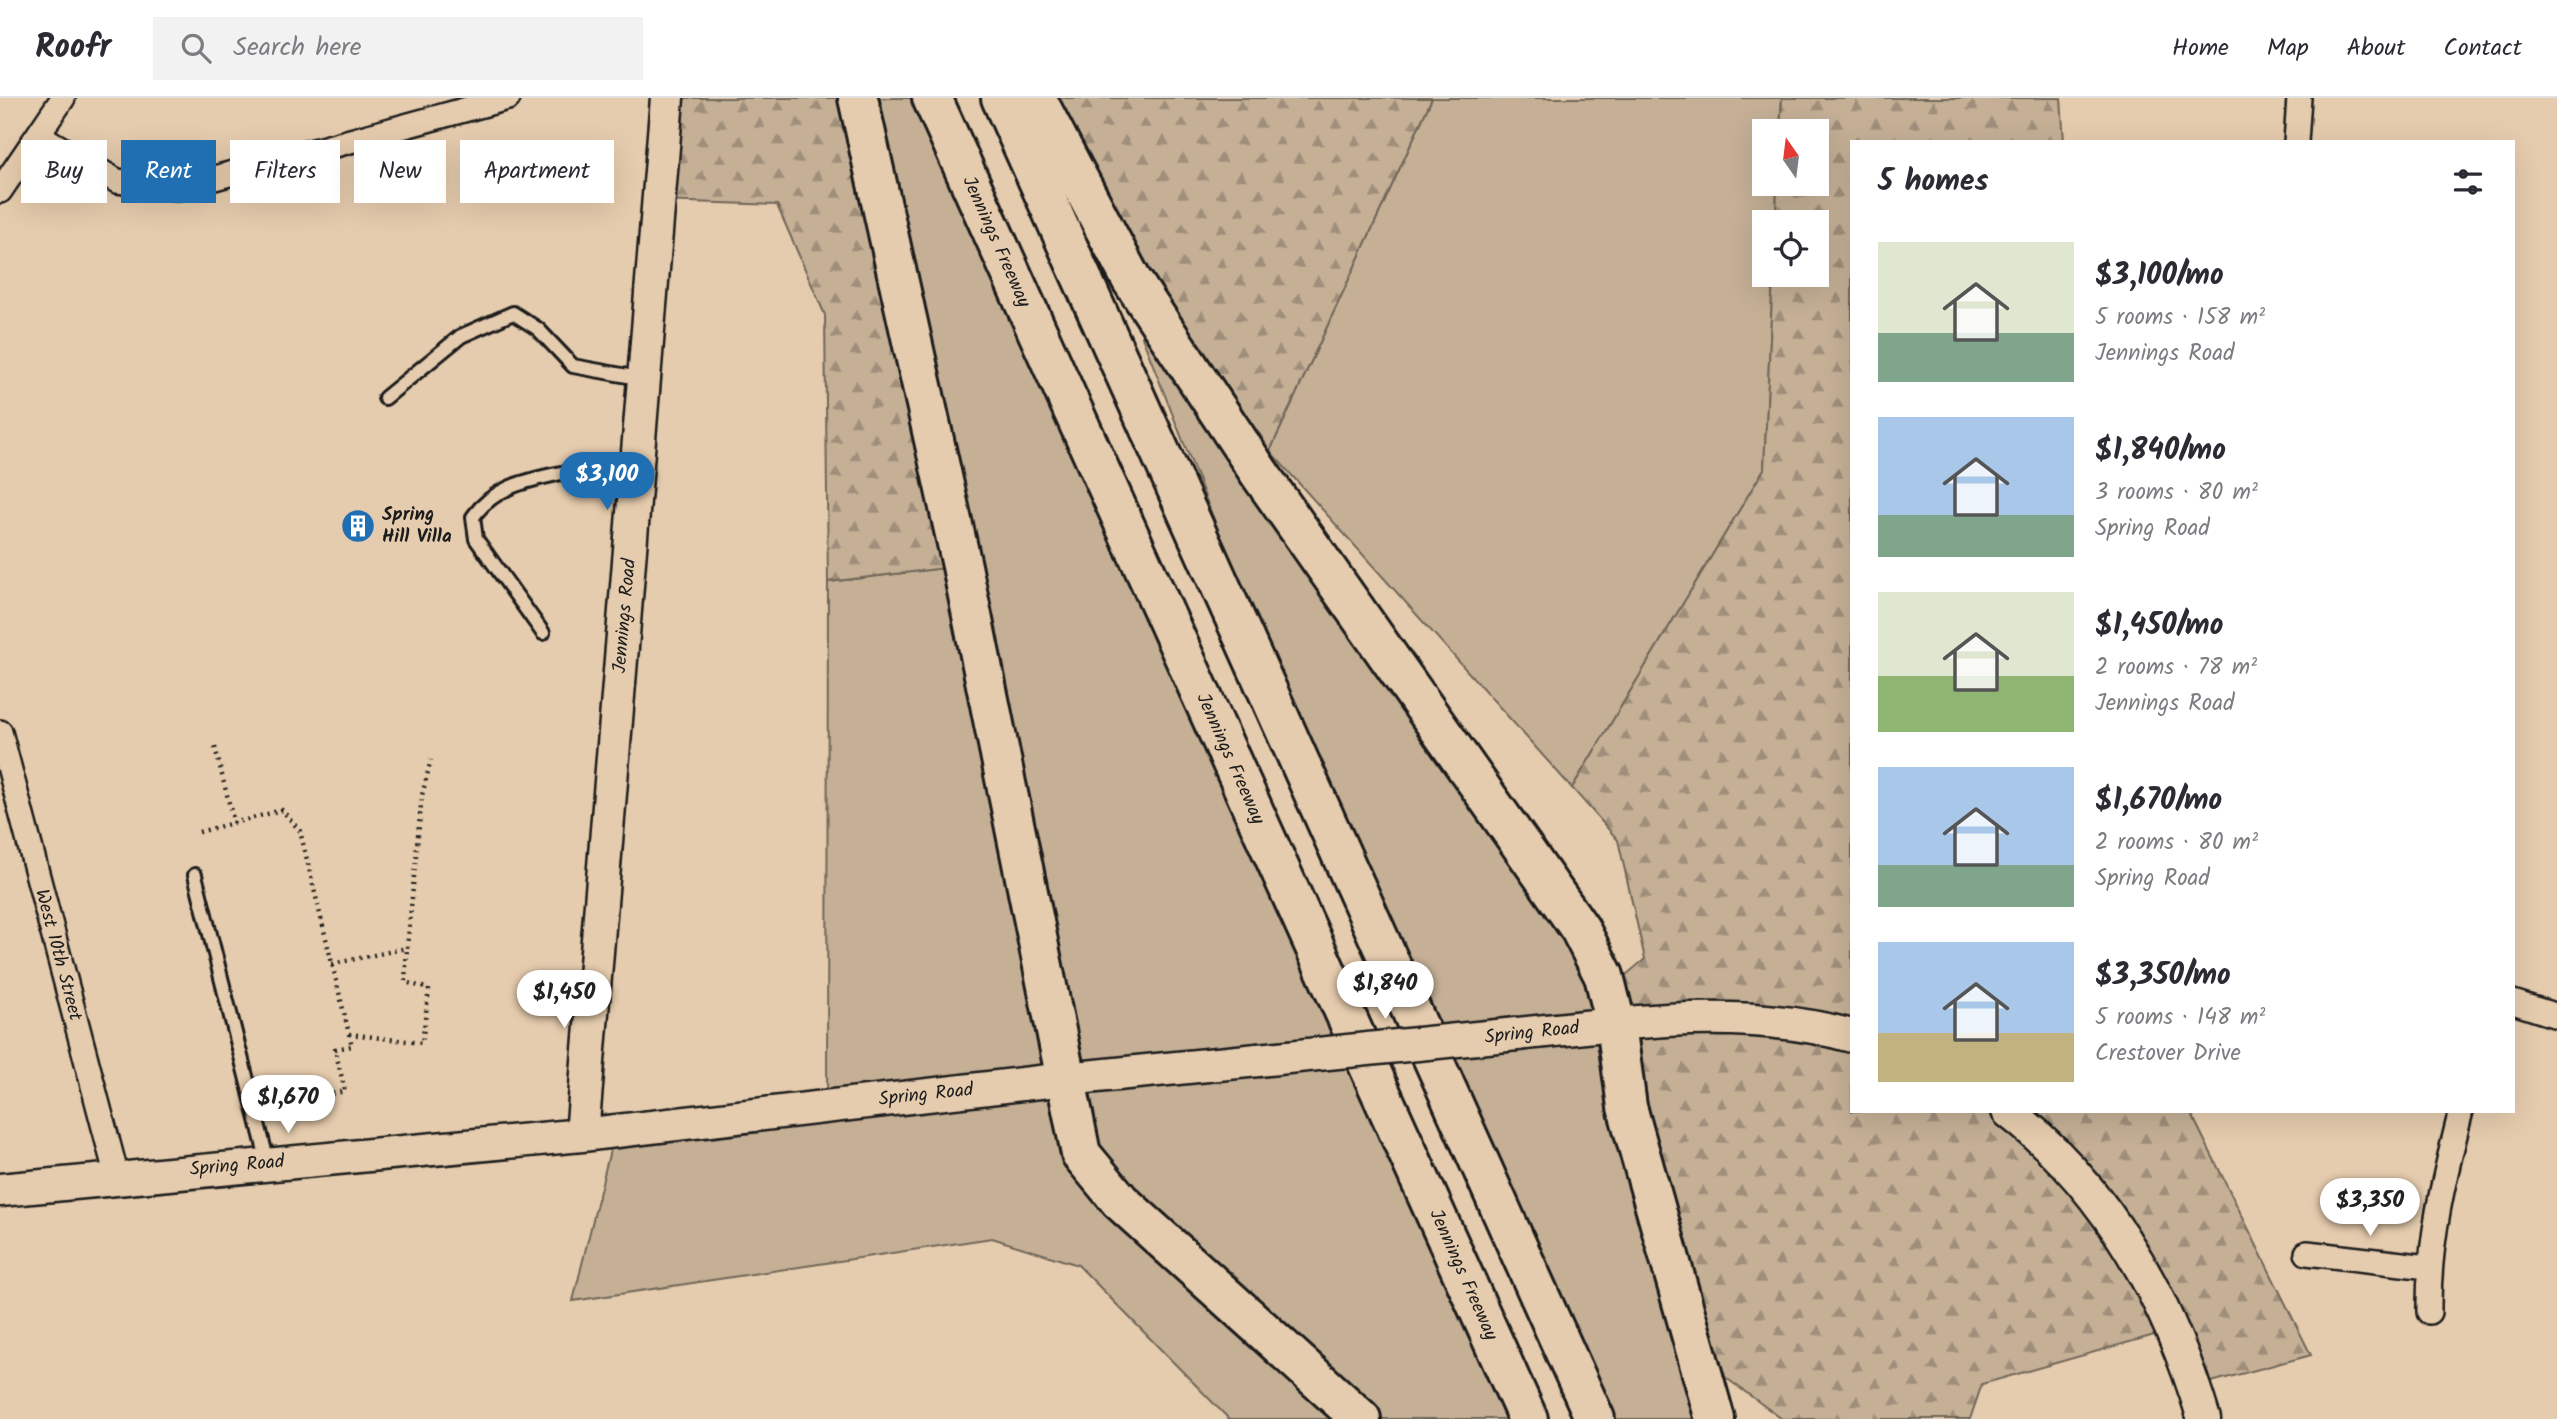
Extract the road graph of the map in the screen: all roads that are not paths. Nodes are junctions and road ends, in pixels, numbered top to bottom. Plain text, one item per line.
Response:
1 (63, 98) edge
2 (508, 98) edge
3 (667, 98) edge
4 (858, 98) edge
5 (932, 98) edge
6 (1001, 98) edge
7 (1036, 98) edge
8 (2299, 98) edge
9 (40, 136) junction
10 (2296, 140) edge
11 (0, 191) edge
12 (644, 379) junction
13 (385, 398) dead end
14 (561, 473) dead end
15 (542, 633) dead end
16 (0, 732) edge
17 (195, 874) dead end
18 (2515, 1003) edge
19 (2557, 1016) edge
20 (1616, 1024) junction
21 (1850, 1036) edge
22 (1066, 1079) junction
23 (2010, 1113) edge
24 (2460, 1113) edge
25 (582, 1135) junction
26 (268, 1163) junction
27 (117, 1177) junction
28 (0, 1190) edge
29 (2308, 1253) dead end
30 (2428, 1267) junction
31 (2429, 1312) dead end
32 (1362, 1419) edge
33 (1528, 1419) edge
34 (1595, 1419) edge
35 (1715, 1419) edge
36 (2204, 1419) edge

1 - 9 street
2 - 9 street
3 - 12 street, Jennings Road
4 - 22 highway
5 - 33 highway, Jennings Freeway
6 - 34 highway
7 - 20 highway
8 - 10 street
9 - 11 street
12 - 13 lane
12 - 25 street, Jennings Road
14 - 15 lane
16 - 27 street, West 10th Street
17 - 26 lane
18 - 19 street
20 - 21 street, Spring Road
20 - 22 street, Spring Road, bridge
20 - 35 highway
22 - 25 street, Spring Road
22 - 32 highway
23 - 36 street
24 - 30 street
25 - 26 street, Spring Road
26 - 27 street, Spring Road
27 - 28 street, Spring Road
29 - 30 street
30 - 31 street

